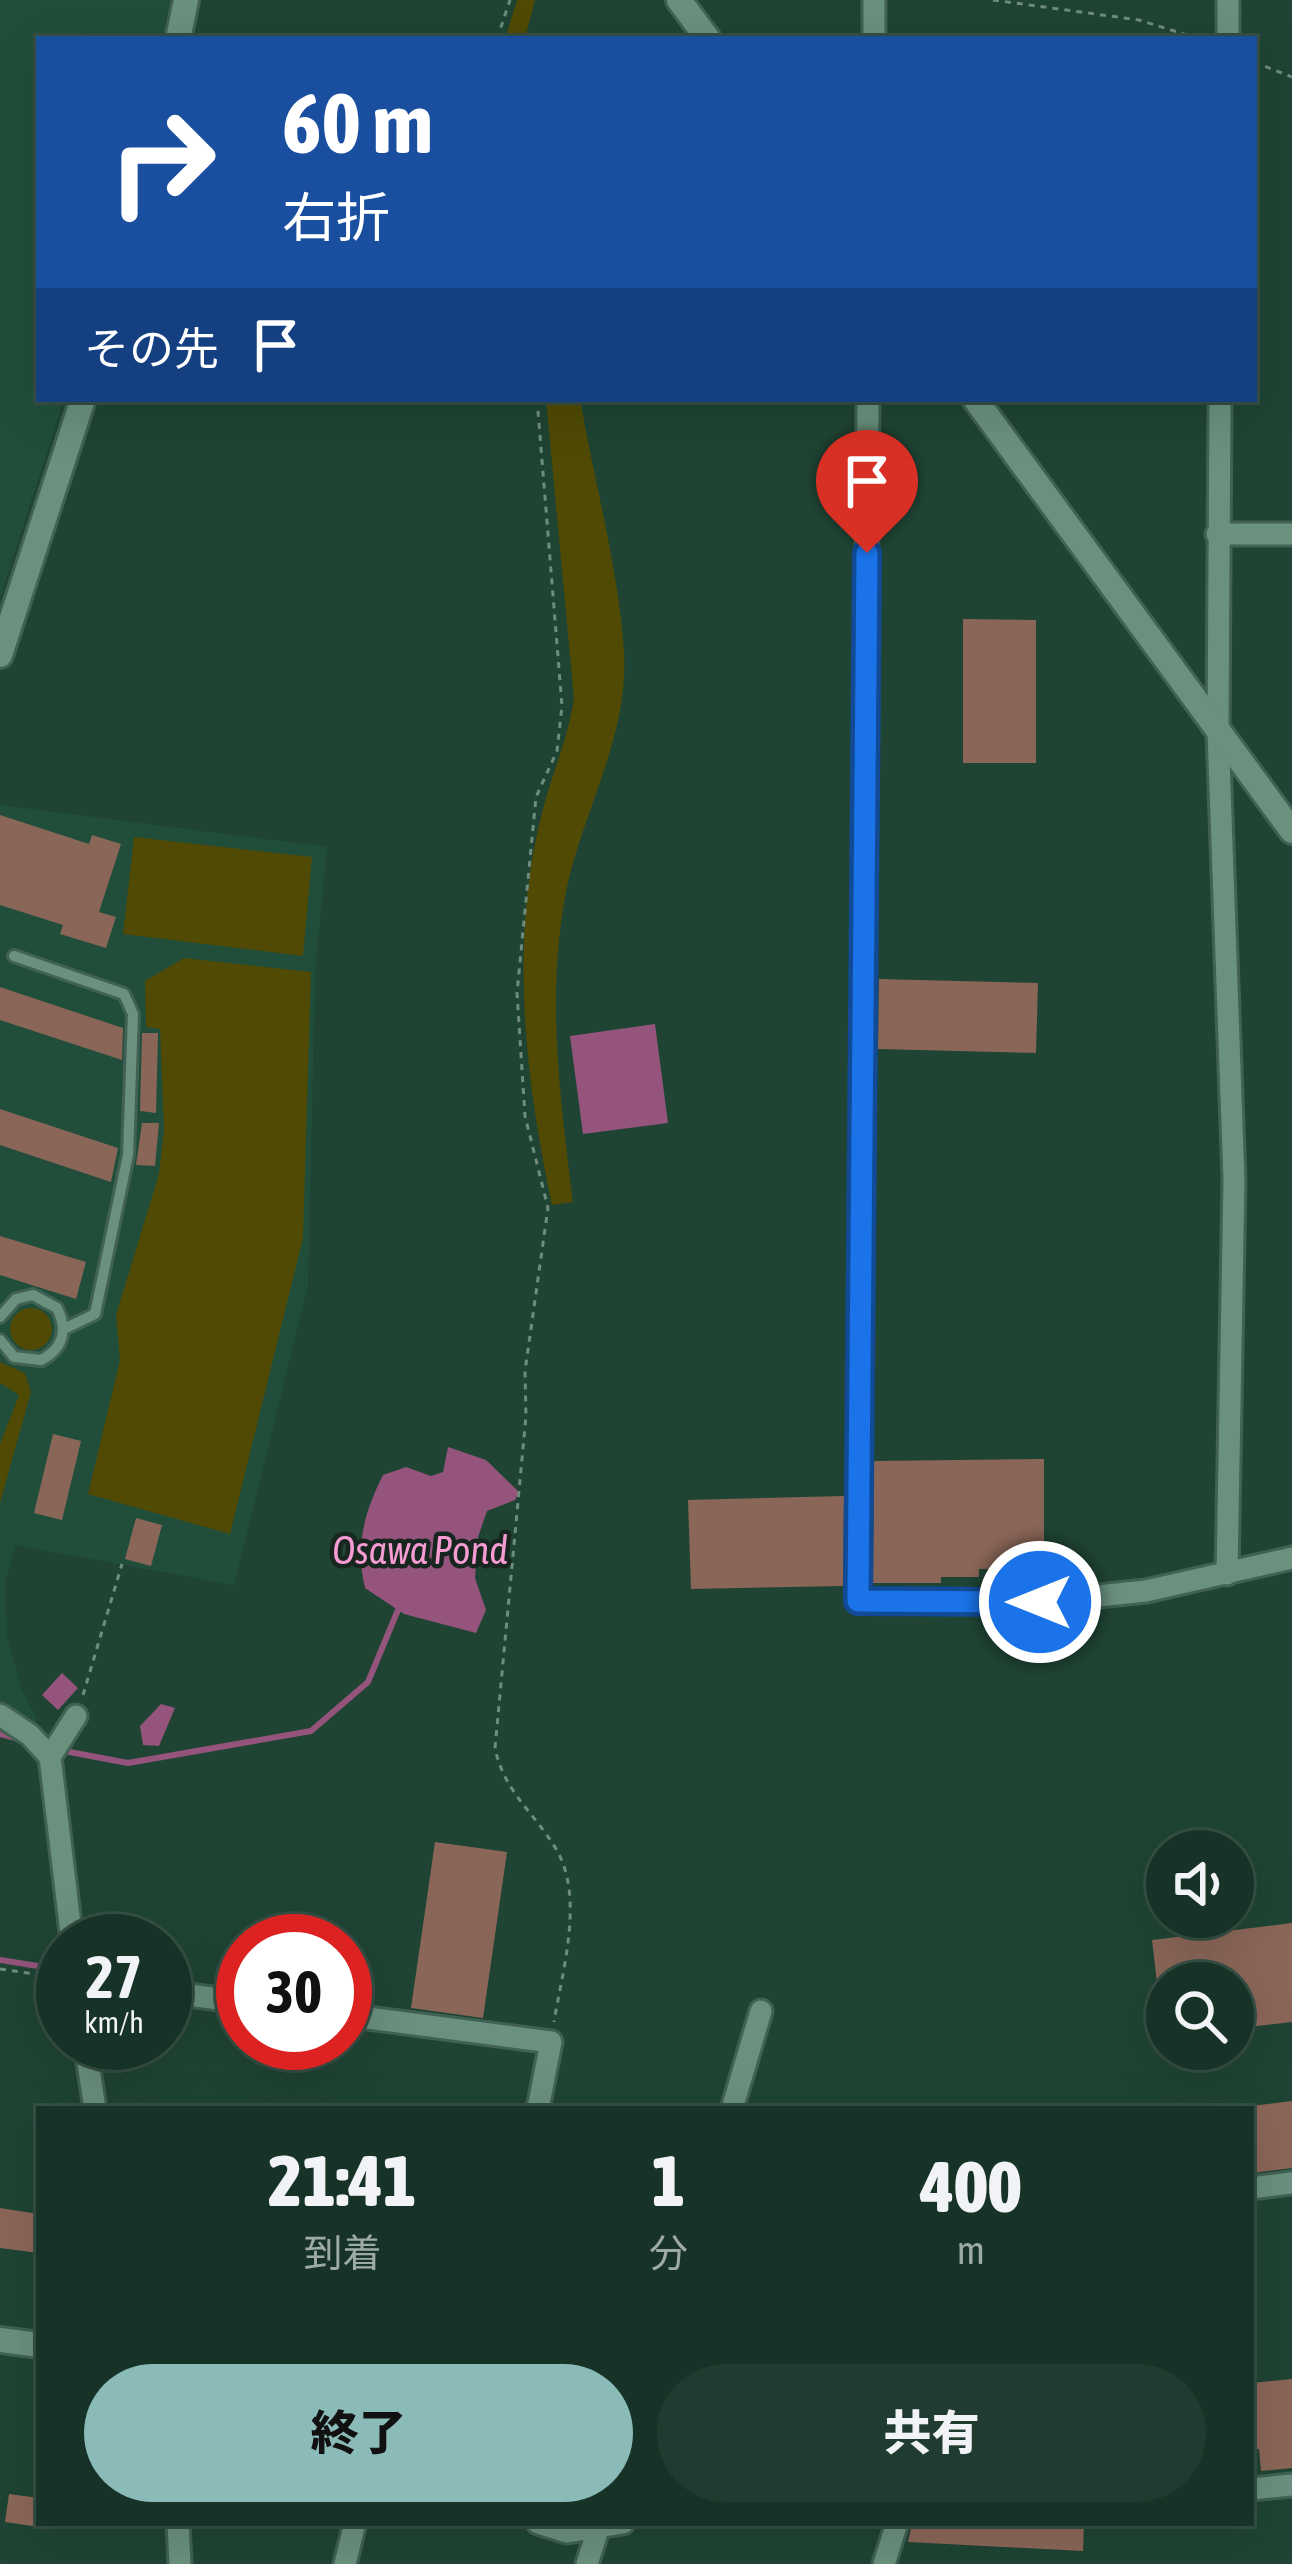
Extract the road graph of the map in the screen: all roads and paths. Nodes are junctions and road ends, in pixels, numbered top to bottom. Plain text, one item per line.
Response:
1 (186, 0) edge
2 (510, 0) edge
3 (679, 0) edge
4 (874, 0) edge
5 (993, 0) edge
6 (1228, 0) edge
7 (179, 36) edge
8 (498, 36) edge
9 (706, 36) edge
10 (874, 36) edge
11 (1190, 36) edge
12 (1228, 36) edge
13 (1257, 63) edge
14 (1292, 77) edge
15 (82, 402) edge
16 (537, 402) edge
17 (868, 402) edge
18 (977, 402) edge
19 (1220, 402) edge
20 (1292, 533) edge
21 (1217, 534) junction
22 (0, 655) edge
23 (1218, 732) junction
24 (1292, 831) edge
25 (14, 956) dead end
26 (0, 1317) edge
27 (64, 1329) junction
28 (0, 1340) edge
29 (1292, 1558) edge
30 (122, 1564) dead end
31 (1228, 1574) junction
32 (0, 1714) edge
33 (76, 1716) joint
34 (50, 1757) junction
35 (69, 1914) edge
36 (0, 1969) edge
37 (36, 1974) edge
38 (761, 2011) dead end
39 (372, 2019) edge
40 (550, 2042) junction
41 (90, 2070) edge
42 (95, 2106) edge
43 (539, 2106) edge
44 (733, 2106) edge
45 (1292, 2183) edge
46 (1254, 2188) edge
47 (0, 2340) edge
48 (36, 2345) edge
49 (1292, 2485) edge
50 (1254, 2489) edge
51 (178, 2526) edge
52 (354, 2526) edge
53 (548, 2526) edge
54 (896, 2526) edge
55 (599, 2527) edge
56 (180, 2564) edge
57 (345, 2564) edge
58 (587, 2564) edge
59 (884, 2564) edge

1 - 7 street
2 - 8 path
3 - 9 street
4 - 10 street
5 - 11 path
6 - 12 street
13 - 14 path
15 - 22 street
16 - 40 path
17 - 31 street
18 - 23 street
19 - 21 street
20 - 21 street
21 - 23 street
23 - 24 street
23 - 31 street
25 - 27 lane
26 - 27 lane
27 - 28 lane
29 - 31 street
30 - 33 path
32 - 34 street
33 - 34 street
34 - 35 street
36 - 37 path
38 - 44 street
39 - 40 street
40 - 43 street
41 - 42 street
45 - 46 street
47 - 48 street
49 - 50 street
51 - 56 street
52 - 57 street
53 - 55 street
54 - 59 street
55 - 58 street

